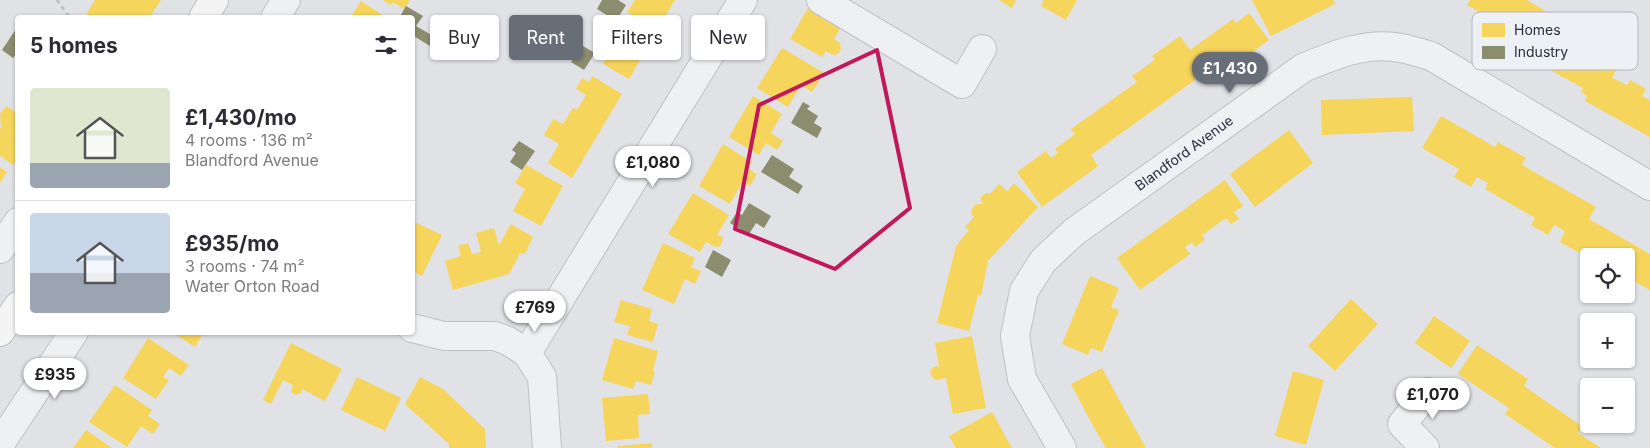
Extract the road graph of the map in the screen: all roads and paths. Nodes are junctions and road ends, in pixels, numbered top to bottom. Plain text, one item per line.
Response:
1 (57, 0) edge
2 (214, 0) edge
3 (286, 0) edge
4 (743, 0) edge
5 (820, 0) edge
6 (68, 15) edge
7 (205, 15) edge
8 (277, 15) edge
9 (982, 49) dead end
10 (1650, 186) edge
11 (15, 226) edge
12 (0, 249) edge
13 (15, 310) edge
14 (415, 329) edge
15 (0, 332) edge
16 (72, 335) edge
17 (526, 353) junction
18 (1428, 392) dead end
19 (0, 444) edge
20 (547, 448) edge
21 (1062, 448) edge
22 (1425, 448) edge

1 - 6 path
2 - 7 main road
3 - 8 street
4 - 17 street
5 - 9 street
10 - 21 street, Blandford Avenue
11 - 12 street
13 - 15 main road
14 - 17 street
16 - 19 street
17 - 20 street
18 - 22 street

